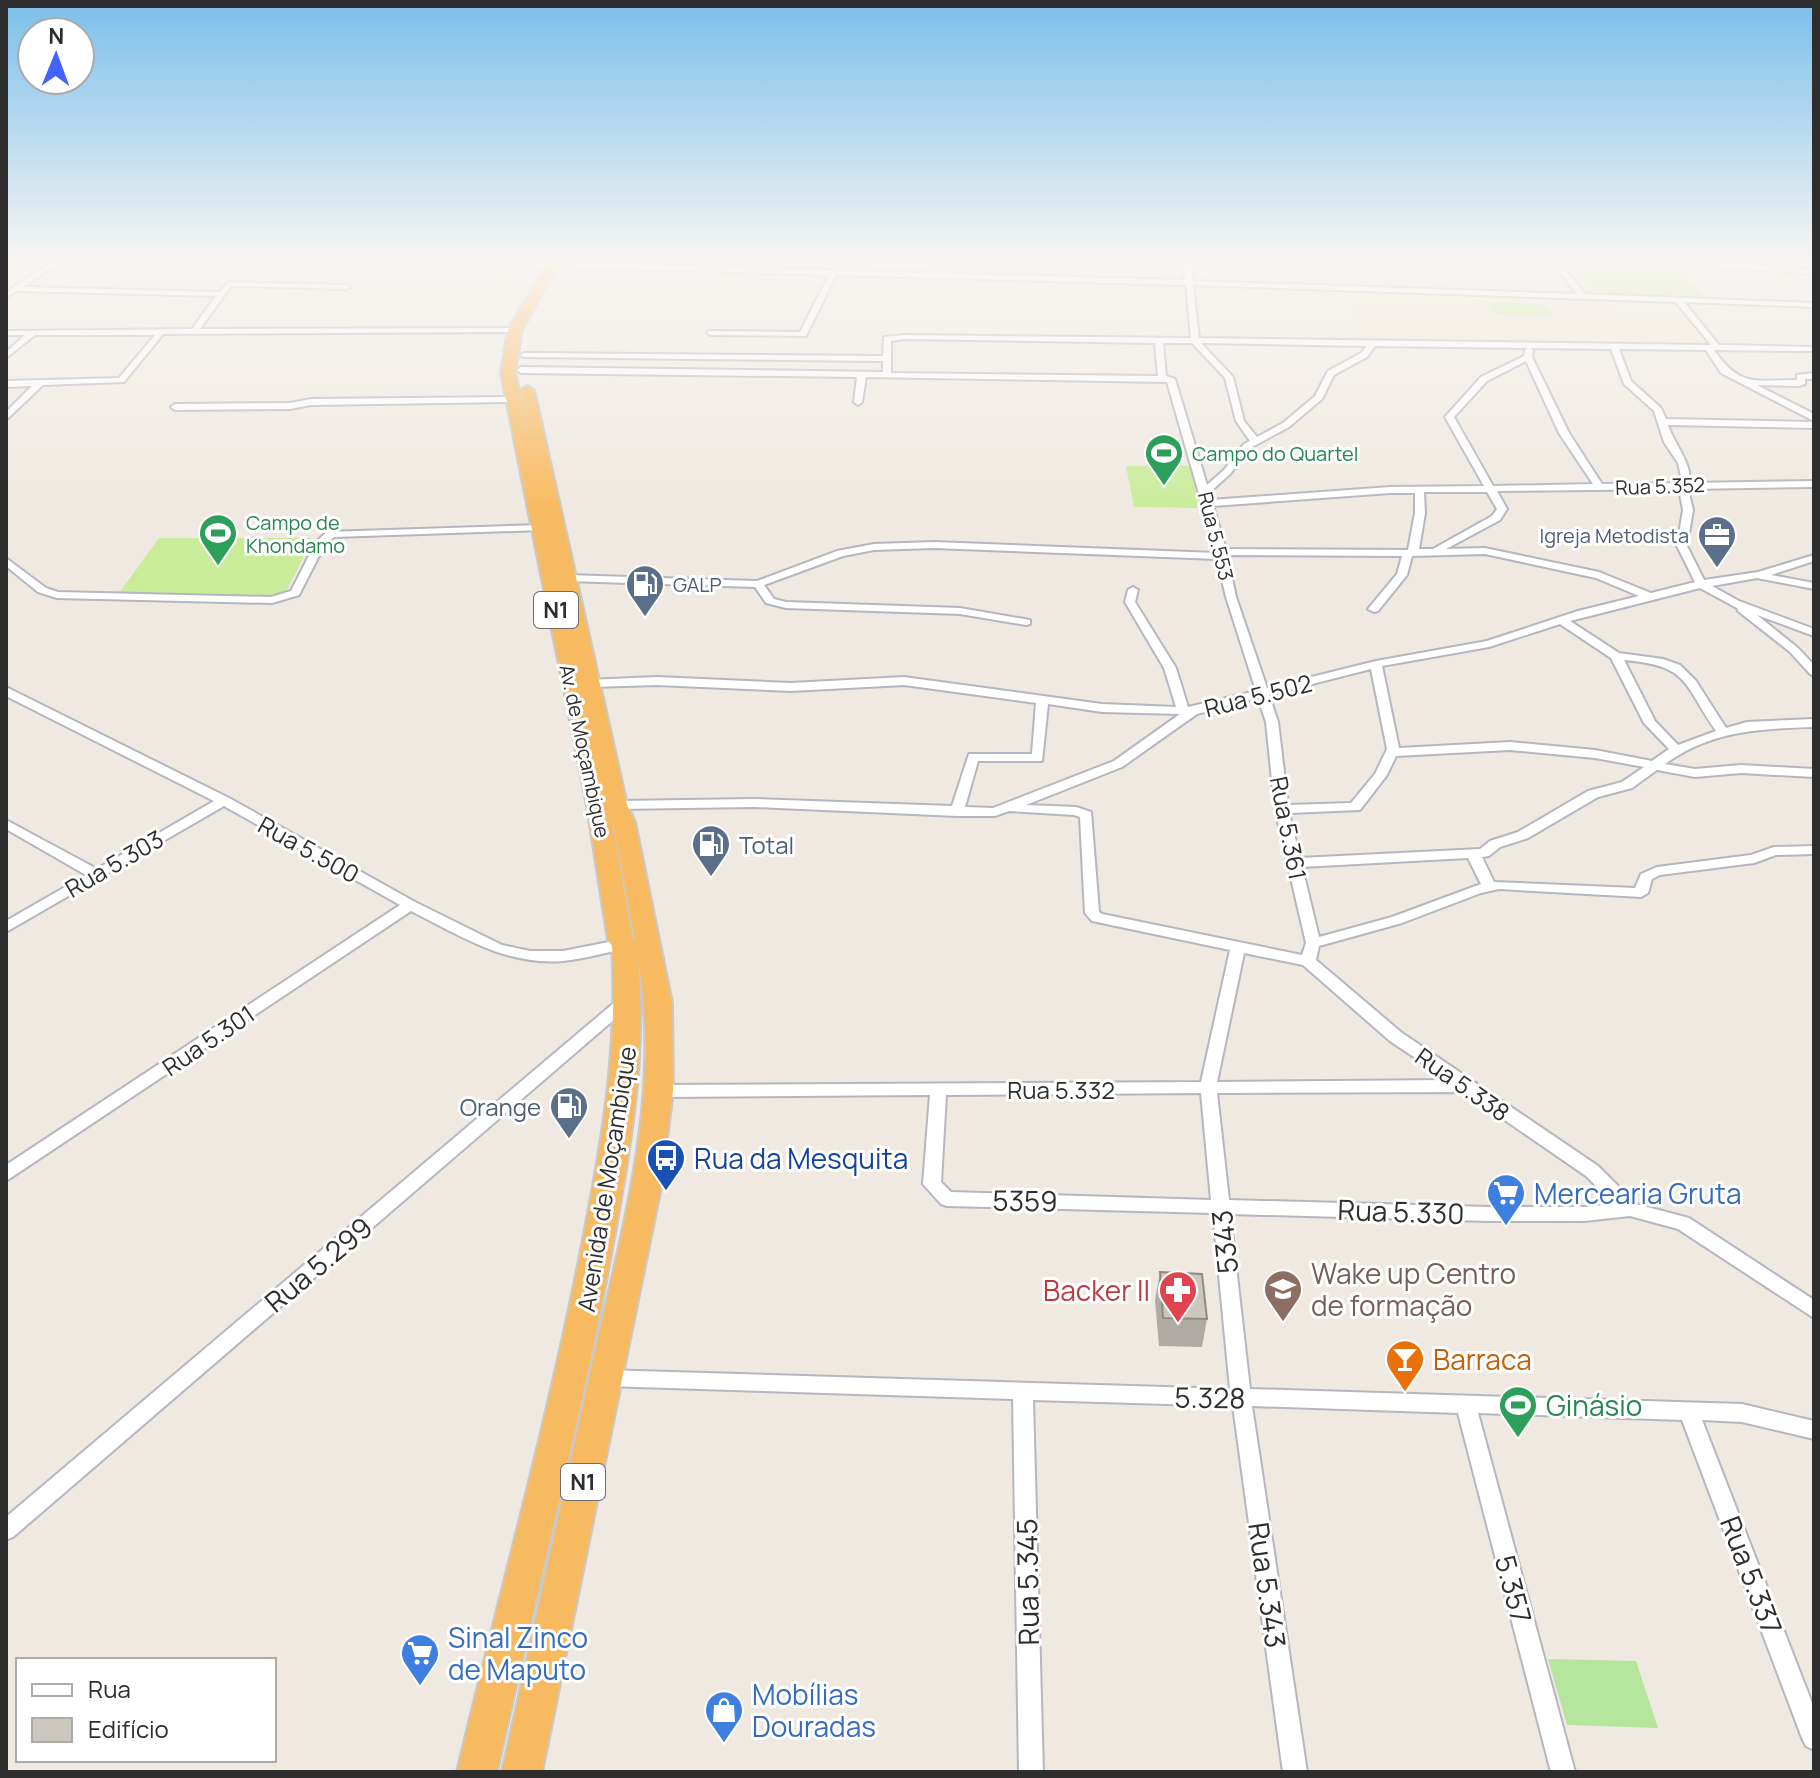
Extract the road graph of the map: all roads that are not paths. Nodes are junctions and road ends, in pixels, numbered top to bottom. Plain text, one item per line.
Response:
1 (21, 343) edge
2 (152, 343) edge
3 (513, 343) edge
4 (526, 343) edge
5 (887, 343) edge
6 (1159, 343) edge
7 (1196, 343) edge
8 (1368, 343) edge
9 (1373, 343) junction
10 (1710, 343) edge
11 (1530, 346) junction
12 (1614, 347) junction
13 (1714, 349) junction
14 (1813, 350) edge
15 (6, 356) edge
16 (1528, 357) junction
17 (886, 359) junction
18 (523, 363) junction
19 (862, 374) junction
20 (887, 375) junction
21 (1814, 376) edge
22 (1165, 378) junction
23 (1744, 382) junction
24 (40, 383) junction
25 (6, 384) edge
26 (513, 400) junction
27 (858, 402) dead end
28 (175, 407) dead end
29 (6, 417) edge
30 (1814, 418) edge
31 (1664, 422) junction
32 (1814, 425) edge
33 (1255, 441) junction
34 (1814, 484) edge
35 (1684, 485) junction
36 (1600, 488) junction
37 (1419, 490) junction
38 (1500, 491) junction
39 (1205, 492) junction
40 (1208, 503) junction
41 (539, 528) junction
42 (1438, 550) junction
43 (1411, 552) junction
44 (1221, 554) junction
45 (1814, 558) edge
46 (6, 561) edge
47 (1759, 575) junction
48 (567, 578) junction
49 (758, 584) junction
50 (1701, 584) junction
51 (1813, 589) edge
52 (1133, 590) dead end
53 (1649, 596) junction
54 (1735, 603) junction
55 (1374, 609) dead end
56 (1562, 620) junction
57 (1026, 622) dead end
58 (1814, 633) edge
59 (1616, 656) junction
60 (1376, 664) junction
61 (1814, 672) edge
62 (591, 683) junction
63 (6, 691) edge
64 (1264, 695) junction
65 (1042, 702) junction
66 (1188, 710) junction
67 (1814, 723) edge
68 (1723, 732) junction
69 (1676, 750) junction
70 (1393, 752) junction
71 (1653, 767) junction
72 (1814, 773) edge
73 (224, 801) junction
74 (1008, 808) junction
75 (1282, 809) junction
76 (957, 812) junction
77 (620, 813) junction
78 (6, 824) edge
79 (1814, 850) edge
80 (1474, 856) junction
81 (1295, 863) junction
82 (94, 873) junction
83 (1490, 887) junction
84 (410, 905) junction
85 (6, 927) edge
86 (622, 942) junction
87 (1313, 943) junction
88 (1238, 948) junction
89 (1308, 961) junction
90 (630, 998) junction
91 (1463, 1086) junction
92 (1208, 1087) junction
93 (938, 1090) junction
94 (659, 1091) junction
95 (6, 1174) edge
96 (1220, 1204) junction
97 (1630, 1209) junction
98 (1814, 1310) edge
99 (605, 1378) junction
100 (1023, 1392) junction
101 (1241, 1397) junction
102 (1466, 1405) junction
103 (1689, 1412) junction
104 (1814, 1430) edge
105 (6, 1530) edge
106 (1814, 1738) edge
107 (477, 1772) edge
108 (522, 1772) edge
109 (1031, 1772) edge
110 (1295, 1772) edge
111 (1563, 1772) edge

1 - 15 street
2 - 24 street
3 - 26 highway, Av. de Moçambique / N1
4 - 18 highway, Av. de Moçambique / N1
5 - 17 street
6 - 22 street, Rua 5.553
7 - 33 street
8 - 9 street
9 - 11 street
9 - 33 street
10 - 13 street
11 - 12 street
11 - 16 street
12 - 13 street
12 - 31 street
13 - 14 street
13 - 23 street
16 - 36 street
16 - 38 street
17 - 18 street
17 - 20 street
18 - 19 street
18 - 48 highway, Av. de Moçambique / N1
19 - 20 street
19 - 27 street
20 - 22 street
21 - 23 street
22 - 39 street, Rua 5.553
23 - 30 street
24 - 25 street
24 - 29 street
26 - 28 street
26 - 41 highway, Av. de Moçambique / N1
31 - 32 street
31 - 35 street
33 - 39 street
34 - 35 street, Rua 5.352
35 - 36 street, Rua 5.352
35 - 50 street
36 - 38 street, Rua 5.352
37 - 38 street, Rua 5.352
37 - 40 street, Rua 5.352
37 - 43 street
38 - 42 street
39 - 40 street, Rua 5.553
40 - 44 street, Rua 5.553
41 - 46 street
41 - 86 highway, Av. de Moçambique / N1
42 - 43 street
42 - 53 street
43 - 44 street
43 - 55 street
44 - 49 street
44 - 64 street, Rua 5.553
45 - 47 street, Rua 5.502
47 - 50 street, Rua 5.502
47 - 51 street
48 - 49 street
48 - 62 highway, Av. de Moçambique / N1
49 - 57 street
50 - 53 street, Rua 5.502
50 - 54 street
52 - 66 street
53 - 56 street, Rua 5.502
54 - 58 street
54 - 61 street
56 - 59 street
56 - 60 street, Rua 5.502
59 - 68 street
59 - 69 street
60 - 64 street, Rua 5.502
60 - 70 street
62 - 65 street
62 - 77 highway, Av. de Moçambique / N1
63 - 73 street, Rua 5.500
64 - 66 street, Rua 5.502
64 - 75 street, Rua 5.361
65 - 66 street
65 - 76 street
66 - 74 street, Rua 5.502
67 - 68 street
68 - 69 street
69 - 71 street
70 - 71 street
70 - 75 street
71 - 72 street
71 - 80 street
73 - 82 street, Rua 5.303
73 - 84 street, Rua 5.500
74 - 76 street, Rua 5.502
74 - 88 street
75 - 81 street, Rua 5.361
76 - 77 street, Rua 5.502
77 - 94 highway, Avenida de Moçambique / N1
78 - 82 street
79 - 83 street
80 - 81 street
80 - 83 street
81 - 87 street, Rua 5.361
82 - 85 street, Rua 5.303
83 - 87 street
84 - 86 street, Rua 5.500
84 - 95 street, Rua 5.301
86 - 90 highway, Avenida de Moçambique / N1
87 - 89 street, Rua 5.361
88 - 89 street
88 - 92 street
89 - 91 street, Rua 5.338
90 - 105 street, Rua 5.299
90 - 107 highway, Avenida de Moçambique / N1
91 - 92 street, Rua 5.332
91 - 97 street, Rua 5.338
92 - 93 street, Rua 5.332
92 - 96 street, 5343
93 - 94 street, Rua 5.332
93 - 96 street, 5359 / 5359
94 - 99 highway, Avenida de Moçambique / N1
96 - 97 street, Rua 5.330
96 - 101 street, 5343
97 - 98 street
99 - 100 street, 5.328
99 - 108 highway, N1
100 - 101 street, 5.328
100 - 109 street, Rua 5.345
101 - 102 street, 5.328
101 - 110 street, Rua 5.343
102 - 103 street, 5.328
102 - 111 street, 5.357
103 - 104 street, 5.328
103 - 106 street, Rua 5.337

